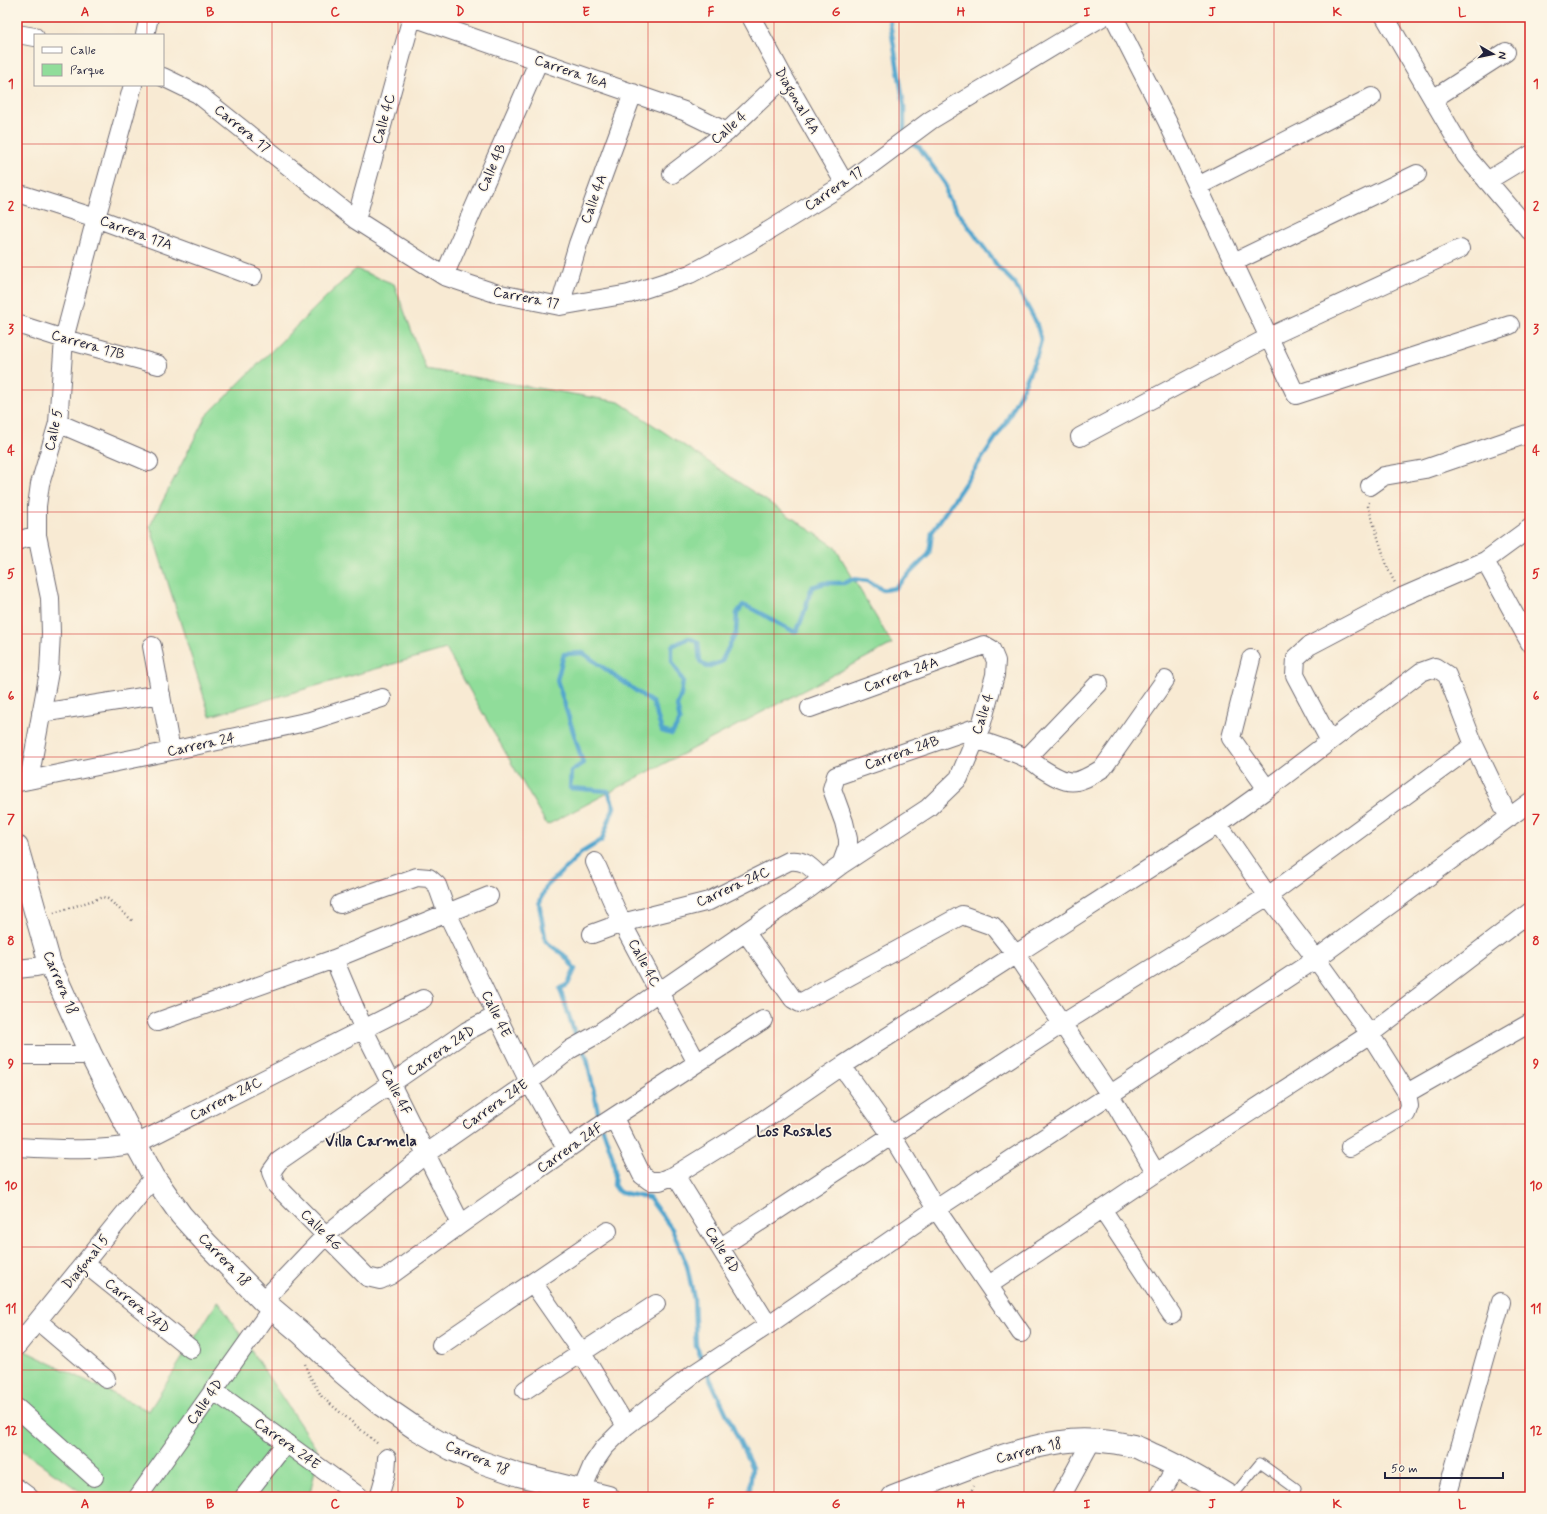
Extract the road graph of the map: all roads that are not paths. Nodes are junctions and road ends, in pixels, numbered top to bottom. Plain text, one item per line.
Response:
1 (149, 17) edge
2 (412, 17) edge
3 (751, 17) edge
4 (1102, 17) edge
5 (1114, 17) edge
6 (1385, 17) edge
7 (17, 34) edge
8 (145, 34) edge
9 (34, 37) edge
10 (1506, 52) dead end
11 (539, 60) junction
12 (164, 77) edge
13 (784, 78) junction
14 (133, 86) edge
15 (633, 93) junction
16 (1372, 97) dead end
17 (1433, 99) junction
18 (727, 132) junction
19 (1530, 155) edge
20 (672, 174) dead end
21 (1417, 174) dead end
22 (1488, 181) junction
23 (845, 184) junction
24 (1198, 186) junction
25 (17, 193) edge
26 (96, 218) junction
27 (356, 220) junction
28 (1530, 231) edge
29 (1460, 249) dead end
30 (1234, 262) junction
31 (254, 276) dead end
32 (444, 276) junction
33 (560, 306) junction
34 (17, 324) edge
35 (1510, 324) dead end
36 (1269, 337) junction
37 (64, 339) junction
38 (159, 365) dead end
39 (58, 423) junction
40 (1530, 433) edge
41 (1080, 437) dead end
42 (149, 462) dead end
43 (1370, 486) road end
44 (1530, 528) edge
45 (37, 534) junction
46 (17, 542) edge
47 (1485, 561) junction
48 (1530, 643) edge
49 (152, 646) dead end
50 (991, 649) joint
51 (1251, 659) dead end
52 (1165, 680) dead end
53 (1099, 683) dead end
54 (161, 694) junction
55 (382, 698) dead end
56 (810, 708) dead end
57 (41, 713) junction
58 (978, 732) junction
59 (1330, 742) junction
60 (1474, 745) junction
61 (171, 751) junction
62 (1027, 758) junction
63 (23, 781) edge
64 (1267, 789) junction
65 (1530, 802) edge
66 (1509, 818) junction
67 (1218, 824) junction
68 (17, 850) edge
69 (595, 862) dead end
70 (841, 865) junction
71 (823, 879) junction
72 (489, 896) dead end
73 (1268, 896) junction
74 (340, 904) dead end
75 (1530, 912) edge
76 (447, 913) junction
77 (622, 924) junction
78 (746, 933) junction
79 (592, 934) dead end
80 (1016, 955) junction
81 (334, 959) junction
82 (1316, 959) junction
83 (50, 964) junction
84 (17, 969) edge
85 (659, 992) junction
86 (423, 999) dead end
87 (496, 1016) junction
88 (763, 1020) dead end
89 (157, 1022) dead end
90 (1530, 1023) edge
91 (1062, 1024) junction
92 (364, 1030) junction
93 (1370, 1034) junction
94 (17, 1055) edge
95 (91, 1055) junction
96 (697, 1063) junction
97 (842, 1066) junction
98 (529, 1082) junction
99 (391, 1084) junction
100 (1407, 1093) junction
101 (1110, 1095) junction
102 (607, 1122) junction
103 (892, 1136) junction
104 (136, 1144) junction
105 (17, 1147) edge
106 (1350, 1147) dead end
107 (567, 1149) junction
108 (427, 1153) junction
109 (271, 1172) joint
110 (1156, 1173) junction
111 (675, 1175) junction
112 (154, 1177) junction
113 (936, 1209) junction
114 (1102, 1209) junction
115 (461, 1224) junction
116 (608, 1231) dead end
117 (326, 1235) junction
118 (721, 1247) junction
119 (84, 1264) junction
120 (380, 1280) joint
121 (533, 1283) junction
122 (989, 1285) junction
123 (1501, 1302) dead end
124 (268, 1304) junction
125 (656, 1304) dead end
126 (1172, 1315) dead end
127 (38, 1321) junction
128 (768, 1325) junction
129 (1021, 1333) dead end
130 (441, 1345) dead end
131 (17, 1346) edge
132 (191, 1348) dead end
133 (581, 1352) junction
134 (106, 1379) dead end
135 (213, 1390) junction
136 (525, 1390) dead end
137 (17, 1408) edge
138 (626, 1426) junction
139 (1092, 1440) junction
140 (286, 1443) junction
141 (387, 1458) road end
142 (1177, 1466) junction
143 (94, 1477) dead end
144 (17, 1488) edge
145 (580, 1494) edge
146 (29, 1497) edge
147 (138, 1497) edge
148 (244, 1497) edge
149 (360, 1497) edge
150 (379, 1497) edge
151 (608, 1497) edge
152 (893, 1497) edge
153 (1061, 1497) edge
154 (1159, 1497) edge
155 (1231, 1497) edge
156 (1293, 1497) edge
157 (1446, 1497) edge

1 - 8 street
2 - 11 street, Carrera 16A
2 - 27 street, Calle 4C
3 - 13 street, Diagonal 4A
4 - 23 street, Carrera 17
5 - 24 street
6 - 17 street
7 - 9 street
10 - 17 street
11 - 15 street, Carrera 16A
11 - 32 street, Calle 4B
12 - 27 street, Carrera 17
13 - 18 street, Calle 4
13 - 23 street, Diagonal 4A
14 - 26 street, Calle 5
15 - 18 street, Carrera 16A
15 - 33 street, Calle 4A
16 - 24 street
17 - 22 street
18 - 20 street, Calle 4
19 - 22 street
21 - 30 street
22 - 28 street
23 - 33 street, Carrera 17
24 - 30 street
25 - 26 street, Carrera 17A
26 - 31 street, Carrera 17A
26 - 37 street, Calle 5
27 - 32 street, Carrera 17
29 - 36 street
30 - 36 street
32 - 33 street, Carrera 17
34 - 37 street, Carrera 17B
35 - 36 street
36 - 41 street
37 - 38 street, Carrera 17B
37 - 39 street, Calle 5
39 - 42 street
39 - 45 street, Calle 5
40 - 43 street
44 - 47 street
45 - 46 street
45 - 57 street, Calle 5
47 - 48 street
47 - 59 street
49 - 54 street
50 - 56 street, Carrera 24A
50 - 58 street, Calle 4
51 - 64 street
52 - 62 street
53 - 62 street
54 - 57 street
54 - 61 street
55 - 61 street, Carrera 24
57 - 63 street, Calle 5
58 - 62 street
58 - 70 street, Calle 4
58 - 70 street, Carrera 24B
59 - 60 street
59 - 64 street
60 - 66 street
60 - 73 street
61 - 63 street, Carrera 24
64 - 67 street
65 - 66 street
66 - 82 street
67 - 73 street
67 - 80 street
68 - 83 street, Carrera 18
69 - 77 street, Calle 4C
70 - 71 street
71 - 77 street, Carrera 24C
71 - 78 street
72 - 76 street
73 - 82 street
73 - 91 street
74 - 76 street, Calle 4E
75 - 93 street
76 - 81 street
76 - 87 street, Calle 4E
77 - 79 street, Carrera 24C
77 - 85 street, Calle 4C
78 - 80 street
78 - 85 street, Carrera 24E
80 - 91 street
80 - 97 street
81 - 89 street
81 - 92 street, Calle 4F
82 - 93 street
82 - 101 street
83 - 84 street
83 - 95 street, Carrera 18
85 - 96 street, Calle 4C
85 - 98 street, Carrera 24E
86 - 92 street, Carrera 24C
87 - 98 street, Calle 4E
87 - 99 street, Carrera 24D
88 - 96 street, Carrera 24F
90 - 100 street
91 - 101 street
91 - 103 street
92 - 99 street, Calle 4F
92 - 104 street, Carrera 24C
93 - 100 street
93 - 110 street
94 - 95 street
95 - 104 street, Carrera 18
96 - 102 street, Carrera 24F
97 - 103 street
97 - 111 street
98 - 107 street, Calle 4E
98 - 108 street, Carrera 24E
99 - 108 street, Calle 4F
99 - 109 street, Carrera 24D
100 - 106 street
101 - 110 street
101 - 113 street
102 - 107 street, Carrera 24F
102 - 111 street
103 - 113 street
103 - 118 street
104 - 105 street, Carrera 24C
104 - 112 street, Carrera 18
107 - 115 street, Carrera 24F
108 - 115 street, Calle 4F
108 - 117 street, Carrera 24E
109 - 117 street, Calle 4G
110 - 114 street
111 - 118 street, Calle 4D
112 - 119 street, Diagonal 5
112 - 124 street, Carrera 18
113 - 122 street
113 - 128 street
114 - 122 street
114 - 126 street
115 - 120 street, Carrera 24F
116 - 121 street
117 - 120 street, Calle 4G
117 - 124 street, Carrera 24E
118 - 128 street, Calle 4D
119 - 127 street, Diagonal 5
119 - 132 street, Carrera 24D
121 - 130 street
121 - 133 street
122 - 129 street
123 - 157 street
124 - 135 street, Calle 4D
124 - 145 street, Carrera 18
125 - 133 street
127 - 131 street, Diagonal 5
127 - 134 street
128 - 138 street
133 - 136 street
133 - 138 street
135 - 140 street, Carrera 24E
135 - 147 street, Calle 4D
137 - 143 street
138 - 145 street
139 - 142 street, Carrera 18
139 - 152 street, Carrera 18
139 - 153 street
140 - 148 street
140 - 149 street, Carrera 24E
141 - 150 street
142 - 154 street
142 - 155 street, Carrera 18
144 - 146 street
145 - 151 street, Carrera 18
155 - 156 lane

